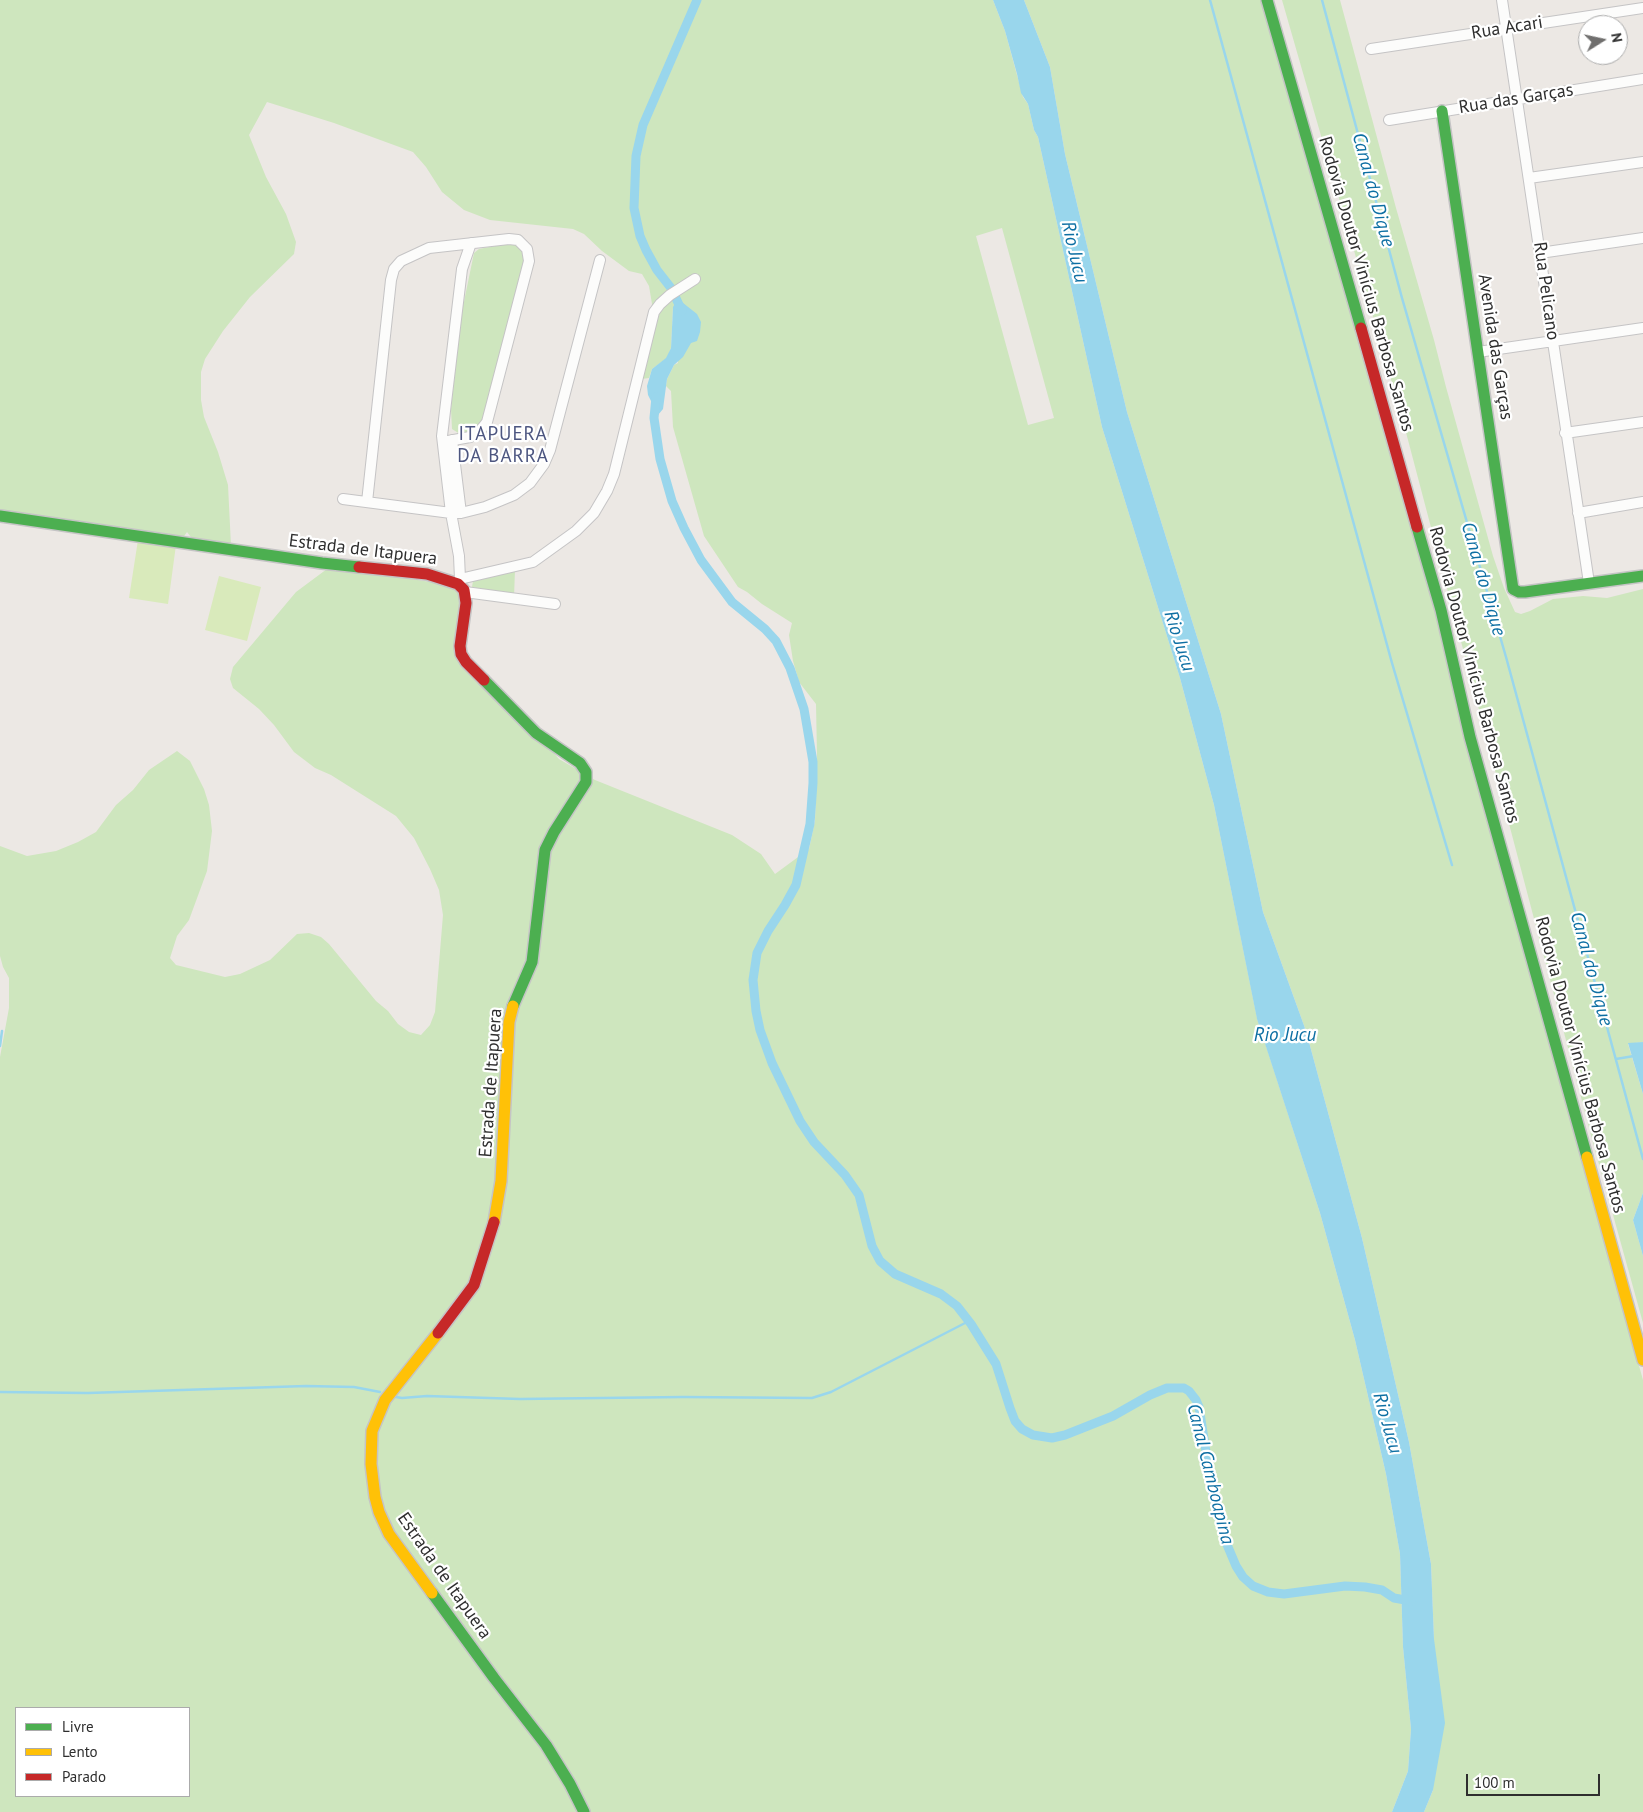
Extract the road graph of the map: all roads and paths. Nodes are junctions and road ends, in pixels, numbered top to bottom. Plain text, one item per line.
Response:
1 (1268, 0) edge
2 (1502, 0) edge
3 (1643, 8) edge
4 (1506, 28) junction
5 (1371, 49) dead end
6 (1643, 79) edge
7 (1517, 99) junction
8 (1442, 112) junction
9 (1389, 120) dead end
10 (1643, 162) edge
11 (1529, 178) junction
12 (1643, 238) edge
13 (471, 243) junction
14 (1540, 252) junction
15 (600, 260) dead end
16 (695, 279) dead end
17 (1643, 328) edge
18 (1553, 342) junction
19 (1478, 352) junction
20 (1643, 422) edge
21 (1566, 433) junction
22 (447, 441) junction
23 (343, 499) dead end
24 (367, 502) junction
25 (1643, 502) edge
26 (456, 513) junction
27 (1578, 513) junction
28 (0, 516) edge
29 (1643, 576) edge
30 (1589, 583) junction
31 (461, 585) junction
32 (555, 604) dead end
33 (1643, 1360) edge
34 (584, 1812) edge

1 - 33 street, Rodovia Doutor Vinícius Barbosa Santos
2 - 4 street, Rua Pelicano
3 - 4 street, Rua Acari
4 - 5 street, Rua Acari
4 - 7 street, Rua Pelicano
6 - 7 street, Rua das Garças
7 - 8 street, Rua das Garças
7 - 11 street, Rua Pelicano
8 - 9 street, Rua das Garças
8 - 19 street, Avenida das Garças
10 - 11 street
11 - 14 street, Rua Pelicano
12 - 14 street
13 - 22 street
13 - 22 street
13 - 24 street
14 - 18 street, Rua Pelicano
15 - 26 street
16 - 31 street
17 - 18 street
18 - 19 street
18 - 21 street, Rua Pelicano
19 - 30 street, Avenida das Garças
20 - 21 street
21 - 27 street, Rua Pelicano
22 - 26 street
23 - 24 street
24 - 26 street
25 - 27 street
26 - 31 street
27 - 30 street, Rua Pelicano
28 - 31 street, Estrada de Itapuera
29 - 30 street
31 - 32 street
31 - 34 street, Estrada de Itapuera

